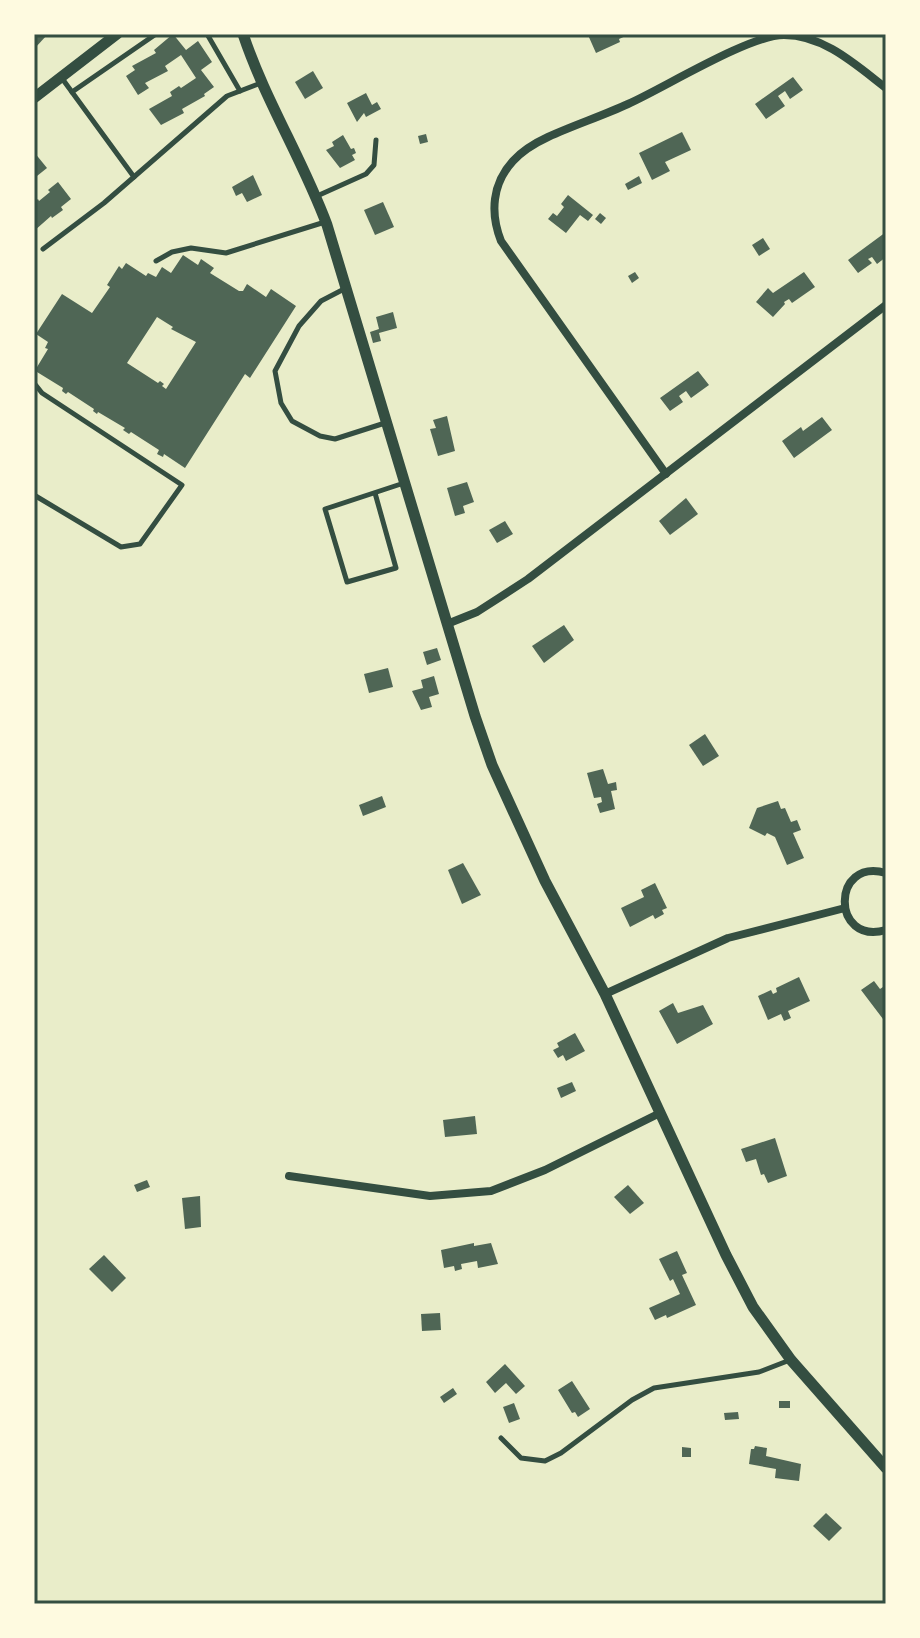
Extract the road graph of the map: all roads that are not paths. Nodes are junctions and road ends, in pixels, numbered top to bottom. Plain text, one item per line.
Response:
1 (117, 34) edge
2 (156, 34) edge
3 (207, 34) edge
4 (243, 34) edge
5 (61, 77) junction
6 (262, 83) junction
7 (886, 88) edge
8 (240, 91) junction
9 (72, 92) junction
10 (34, 98) edge
11 (376, 140) dead end
12 (134, 177) junction
13 (316, 197) junction
14 (326, 222) junction
15 (43, 249) dead end
16 (156, 261) dead end
17 (347, 287) junction
18 (886, 305) edge
19 (35, 387) edge
20 (387, 422) junction
21 (666, 474) junction
22 (405, 483) junction
23 (375, 493) junction
24 (34, 495) edge
25 (447, 624) junction
26 (886, 873) edge
27 (845, 908) junction
28 (886, 930) edge
29 (605, 994) junction
30 (660, 1113) junction
31 (289, 1176) dead end
32 (791, 1360) junction
33 (501, 1438) dead end
34 (886, 1468) edge

1 - 5 street
2 - 9 lane
3 - 8 lane
4 - 6 street
5 - 9 lane
5 - 10 street
6 - 8 lane
6 - 13 street
7 - 21 street
8 - 12 lane
9 - 12 lane
11 - 13 lane
12 - 15 lane
13 - 14 street
14 - 16 lane
14 - 17 street
17 - 20 street
17 - 20 lane
18 - 21 street
19 - 24 lane
20 - 22 street
21 - 25 street
22 - 23 lane
22 - 25 street
23 - 23 lane
25 - 29 street
26 - 27 street
27 - 28 street
27 - 29 street
29 - 30 street
30 - 31 street
30 - 32 street
32 - 33 lane
32 - 34 street

